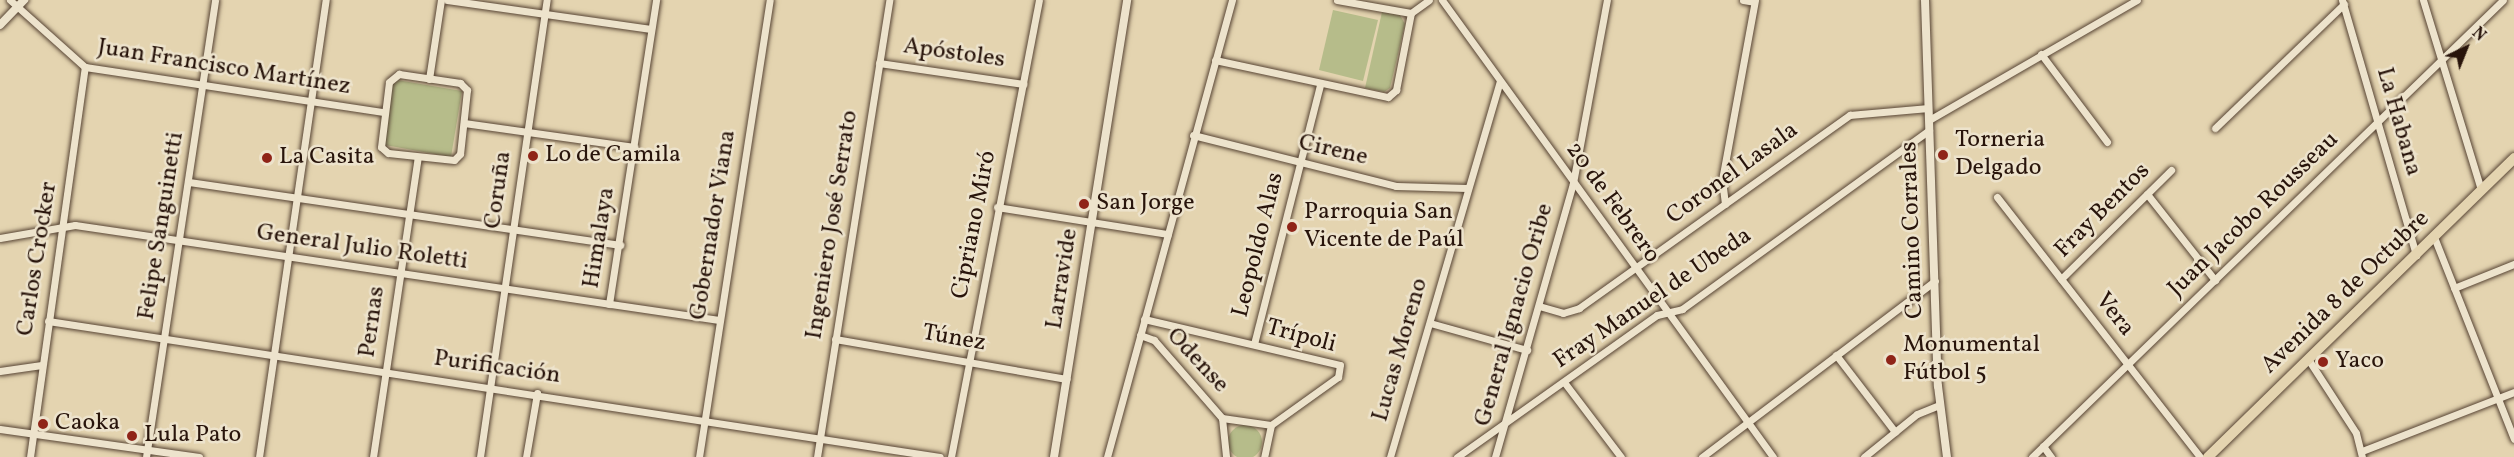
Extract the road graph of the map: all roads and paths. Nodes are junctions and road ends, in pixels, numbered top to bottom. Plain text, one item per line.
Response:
1 (10, 0) edge
2 (215, 0) edge
3 (326, 0) edge
4 (441, 0) edge
5 (447, 0) edge
6 (547, 0) edge
7 (656, 0) edge
8 (770, 0) edge
9 (889, 0) edge
10 (1039, 0) edge
11 (1127, 0) edge
12 (1232, 0) edge
13 (1337, 0) edge
14 (1429, 0) edge
15 (1442, 0) edge
16 (1607, 0) edge
17 (1743, 0) edge
18 (1925, 0) edge
19 (2137, 0) edge
20 (2423, 0) edge
21 (2503, 0) edge
22 (1755, 1) edge
23 (2343, 2) edge
24 (21, 3) edge
25 (545, 13) junction
26 (1411, 13) junction
27 (0, 25) edge
28 (651, 29) junction
29 (2041, 54) junction
30 (2441, 59) junction
31 (1215, 60) junction
32 (879, 63) junction
33 (85, 67) junction
34 (429, 79) junction
35 (1500, 82) junction
36 (203, 84) junction
37 (1023, 84) junction
38 (1320, 85) junction
39 (311, 101) junction
40 (1928, 108) junction
41 (384, 112) junction
42 (1929, 120) junction
43 (2378, 121) junction
44 (464, 123) junction
45 (2215, 128) dead end
46 (1929, 130) junction
47 (527, 132) junction
48 (1193, 135) junction
49 (2107, 142) dead end
50 (634, 147) junction
51 (418, 157) junction
52 (2514, 158) edge
53 (1299, 164) junction
54 (2171, 170) dead end
55 (189, 182) junction
56 (1573, 183) junction
57 (1467, 188) junction
58 (2481, 190) junction
59 (2147, 194) junction
60 (1997, 197) dead end
61 (296, 198) junction
62 (1725, 204) junction
63 (997, 207) junction
64 (408, 216) junction
65 (1092, 224) junction
66 (62, 228) junction
67 (513, 229) junction
68 (1168, 234) junction
69 (2434, 237) junction
70 (0, 238) edge
71 (179, 242) junction
72 (620, 245) junction
73 (287, 255) junction
74 (2416, 255) junction
75 (2514, 264) edge
76 (1635, 269) junction
77 (400, 273) junction
78 (2061, 279) junction
79 (2215, 280) junction
80 (1935, 281) junction
81 (505, 288) junction
82 (2454, 288) junction
83 (609, 304) junction
84 (1539, 306) junction
85 (1667, 311) junction
86 (1144, 319) junction
87 (719, 320) junction
88 (48, 321) junction
89 (1430, 323) junction
90 (1140, 335) junction
91 (165, 336) junction
92 (835, 339) junction
93 (1254, 344) junction
94 (1527, 350) junction
95 (275, 353) junction
96 (1836, 355) junction
97 (2307, 359) junction
98 (969, 362) junction
99 (42, 365) junction
100 (2128, 365) junction
101 (0, 371) edge
102 (386, 371) junction
103 (1067, 379) junction
104 (1564, 382) junction
105 (490, 386) junction
106 (2514, 392) edge
107 (537, 393) junction
108 (2499, 399) junction
109 (1939, 405) junction
110 (1222, 418) junction
111 (705, 419) junction
112 (1505, 423) junction
113 (1748, 423) junction
114 (1271, 424) junction
115 (0, 429) edge
116 (1895, 432) junction
117 (35, 434) junction
118 (819, 438) junction
119 (2514, 440) edge
120 (2043, 446) junction
121 (148, 449) junction
122 (2362, 454) edge
123 (30, 457) edge
124 (146, 457) edge
125 (199, 457) edge
126 (259, 457) edge
127 (373, 457) edge
128 (480, 457) edge
129 (526, 457) edge
130 (699, 457) edge
131 (817, 457) edge
132 (940, 457) edge
133 (951, 457) edge
134 (1054, 457) edge
135 (1107, 457) edge
136 (1226, 457) edge
137 (1264, 457) edge
138 (1390, 457) edge
139 (1458, 457) edge
140 (1495, 457) edge
141 (1621, 457) edge
142 (1702, 457) edge
143 (1773, 457) edge
144 (1864, 457) edge
145 (1947, 457) edge
146 (2032, 457) edge
147 (2051, 457) edge
148 (2200, 457) edge
149 (2208, 457) edge

1 - 24 street, Juan Francisco Martínez
2 - 36 street, Felipe Sanguinetti
3 - 39 street
4 - 34 street
5 - 25 street
6 - 25 street, Coruña
7 - 28 street, Himalaya
8 - 87 street, Gobernador Viana
9 - 32 street, Ingeniero José Serrato
10 - 37 street, Cipriano Miró
11 - 65 street, Larravide
12 - 31 street
13 - 26 street
14 - 26 street
15 - 35 street, 20 de Febrero
16 - 56 street, General Ignacio Oribe
17 - 22 street
18 - 40 street, Camino Corrales
19 - 29 street
20 - 30 street
21 - 30 street, Juan Jacobo Rousseau
22 - 62 street
23 - 43 street, La Habana
23 - 45 street
24 - 27 street
24 - 33 street, Juan Francisco Martínez
25 - 28 street
25 - 47 street, Coruña
26 - 38 street
28 - 50 street, Himalaya
29 - 42 street
29 - 49 street
30 - 43 street, Juan Jacobo Rousseau
30 - 58 street
31 - 38 street
31 - 48 street
32 - 37 street, Apóstoles
32 - 92 street, Ingeniero José Serrato
33 - 36 street, Juan Francisco Martínez
33 - 66 street, Carlos Crocker
34 - 41 street
34 - 44 street
35 - 56 street, 20 de Febrero
35 - 57 street, Lucas Moreno
36 - 39 street, Juan Francisco Martínez
36 - 55 street, Felipe Sanguinetti
37 - 63 street, Cipriano Miró
38 - 53 street, Leopoldo Alas
39 - 41 street, Juan Francisco Martínez
39 - 61 street
40 - 42 street, Camino Corrales
40 - 62 street, Coronel Lasala
41 - 51 street
42 - 46 street, Camino Corrales
43 - 74 street, La Habana
43 - 79 street, Juan Jacobo Rousseau
44 - 47 street
44 - 51 street
46 - 80 street, Camino Corrales
46 - 85 street, Fray Manuel de Ubeda
47 - 50 street
47 - 67 street, Coruña
48 - 53 street, Cirene
48 - 68 street
50 - 72 street, Himalaya
51 - 64 street, Pernas
52 - 58 main road, Avenida 8 de Octubre
53 - 57 street, Cirene
53 - 93 street, Leopoldo Alas
54 - 59 street, Fray Bentos
55 - 61 street
55 - 71 street, Felipe Sanguinetti
56 - 76 street, 20 de Febrero
56 - 84 street, General Ignacio Oribe
57 - 89 street, Lucas Moreno
58 - 69 main road, Avenida 8 de Octubre
59 - 78 street, Fray Bentos
59 - 79 street
60 - 78 street, Vera
61 - 64 street
61 - 73 street
62 - 76 street, Coronel Lasala
63 - 65 street
63 - 98 street, Cipriano Miró
64 - 67 street
64 - 77 street, Pernas
65 - 68 street
65 - 103 street, Larravide
66 - 70 street, General Julio Roletti
66 - 71 street, General Julio Roletti
66 - 88 street, Carlos Crocker
67 - 72 street
67 - 81 street, Coruña
68 - 86 street
69 - 74 main road, Avenida 8 de Octubre
69 - 82 street
71 - 73 street, General Julio Roletti
71 - 91 street, Felipe Sanguinetti
72 - 83 street, Himalaya
73 - 77 street, General Julio Roletti
73 - 95 street
74 - 97 main road, Avenida 8 de Octubre
75 - 82 street
76 - 84 street, Coronel Lasala
76 - 85 street, 20 de Febrero
77 - 81 street, General Julio Roletti
77 - 102 street, Pernas
78 - 100 street, Vera
79 - 100 street, Juan Jacobo Rousseau
80 - 96 street
80 - 109 street, Camino Corrales
81 - 83 street, General Julio Roletti
81 - 105 street, Coruña
82 - 108 street
83 - 87 street, General Julio Roletti
84 - 94 street, General Ignacio Oribe
85 - 104 street, Fray Manuel de Ubeda
85 - 113 street, 20 de Febrero
86 - 90 street
86 - 93 street, Trípoli
87 - 111 street, Gobernador Viana
88 - 91 street, Purificación
88 - 99 street, Carlos Crocker
89 - 94 street
89 - 138 street, Lucas Moreno
90 - 110 street, Odense
90 - 135 street
91 - 95 street, Purificación
91 - 121 street, Felipe Sanguinetti
92 - 98 street, Túnez
92 - 118 street, Ingeniero José Serrato
93 - 114 street, Trípoli
94 - 112 street, General Ignacio Oribe
95 - 102 street, Purificación
95 - 126 street
96 - 113 street
96 - 116 street
97 - 122 street
97 - 149 main road, Avenida 8 de Octubre
98 - 103 street, Túnez
98 - 133 street, Cipriano Miró
99 - 101 street
99 - 117 street, Carlos Crocker
100 - 120 street, Juan Jacobo Rousseau
100 - 148 street, Vera
102 - 105 street, Purificación
102 - 127 street, Pernas
103 - 134 street, Larravide
104 - 112 street, Fray Manuel de Ubeda
104 - 141 street
105 - 107 street, Purificación
105 - 128 street, Coruña
106 - 108 street
107 - 111 street, Purificación
107 - 129 street
108 - 119 street
108 - 122 street
109 - 116 street
109 - 145 street, Camino Corrales
110 - 114 street, Odense
110 - 136 street, Odense
111 - 118 street, Purificación
111 - 130 street, Gobernador Viana
112 - 139 street, Fray Manuel de Ubeda
112 - 140 street, General Ignacio Oribe
113 - 142 street
113 - 143 street, 20 de Febrero
114 - 137 street
115 - 117 street
116 - 144 street
117 - 121 street
117 - 123 street, Carlos Crocker
118 - 131 street, Ingeniero José Serrato
118 - 132 street, Purificación
120 - 146 street, Juan Jacobo Rousseau
120 - 147 street
121 - 124 street, Felipe Sanguinetti
121 - 125 street

